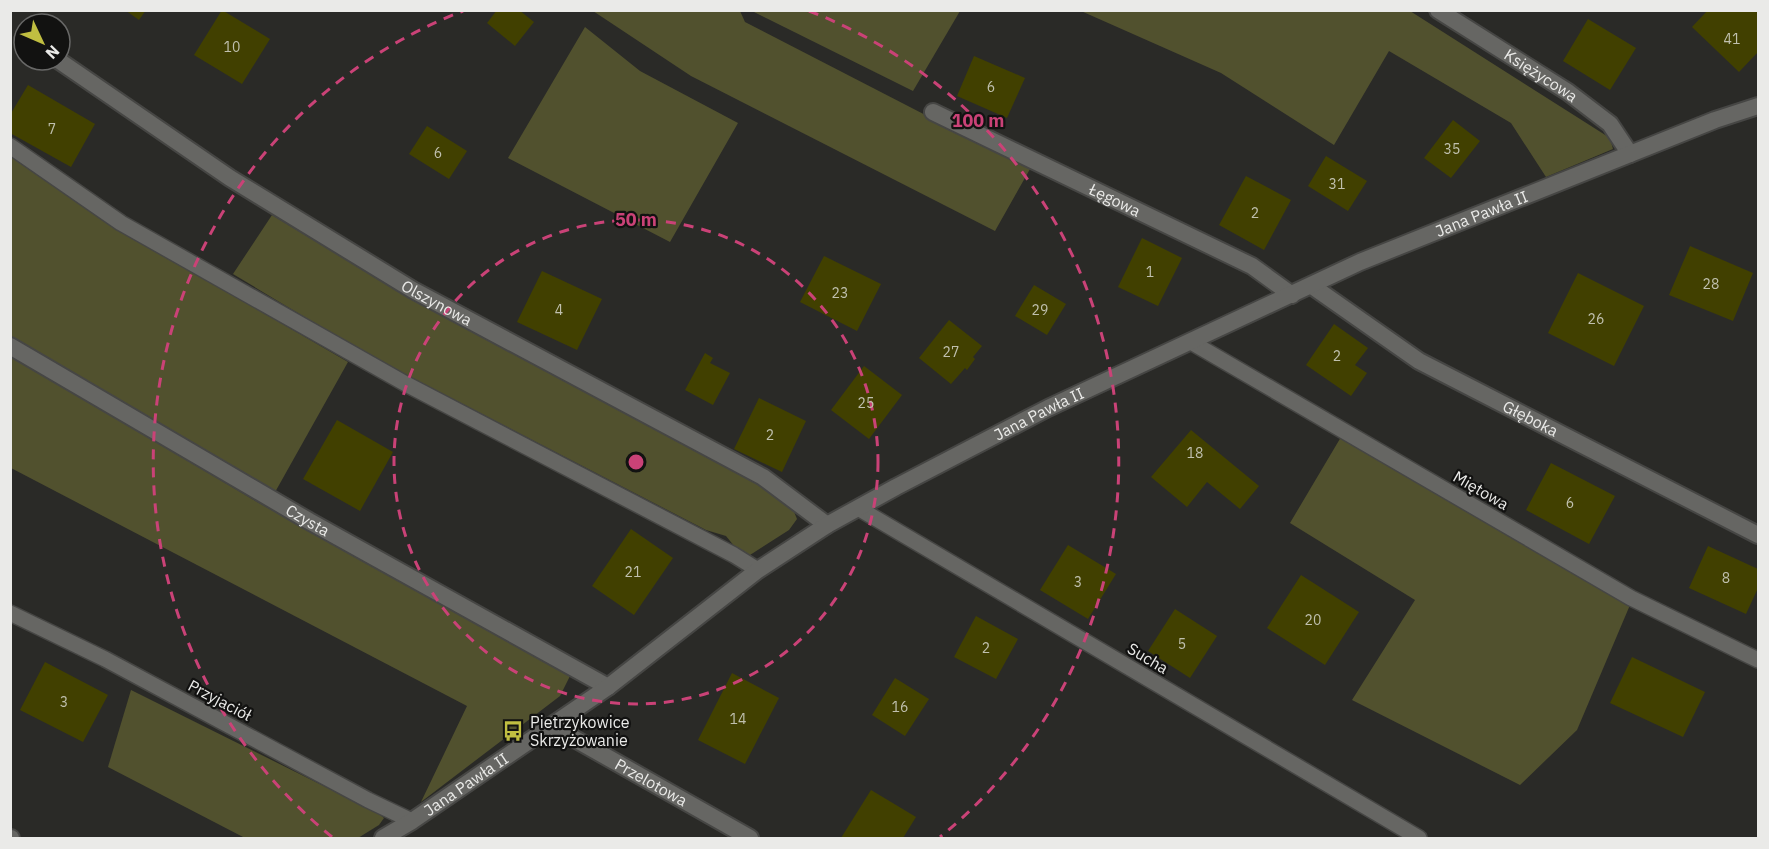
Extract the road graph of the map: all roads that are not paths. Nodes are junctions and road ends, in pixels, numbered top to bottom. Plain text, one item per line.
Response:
1 (1438, 10) edge
2 (72, 70) edge
3 (1758, 106) edge
4 (933, 112) dead end
5 (10, 146) edge
6 (1630, 154) junction
7 (1312, 286) junction
8 (1292, 295) junction
9 (1191, 342) junction
10 (10, 346) edge
11 (858, 508) junction
12 (827, 525) junction
13 (1758, 535) edge
14 (758, 570) junction
15 (10, 613) edge
16 (1758, 660) edge
17 (608, 687) junction
18 (552, 726) junction
19 (412, 821) junction
20 (383, 838) edge
21 (750, 838) edge
22 (1419, 838) edge

1 - 6 street, Księżycowa
2 - 12 street, Olszynowa
3 - 6 street, Jana Pawła II
4 - 8 street, Łęgowa
5 - 14 lane
6 - 7 street, Jana Pawła II
7 - 8 street, Jana Pawła II
7 - 13 street, Głęboka
8 - 9 street, Jana Pawła II
9 - 11 street, Jana Pawła II
9 - 16 lane, Miętowa
10 - 17 street, Czysta
11 - 12 street, Jana Pawła II
11 - 22 lane, Sucha
12 - 14 street, Jana Pawła II
14 - 17 street, Jana Pawła II
15 - 19 lane, Przyjaciół
17 - 18 street, Jana Pawła II
18 - 19 street, Jana Pawła II
18 - 21 street, Przelotowa
19 - 20 street, Jana Pawła II

